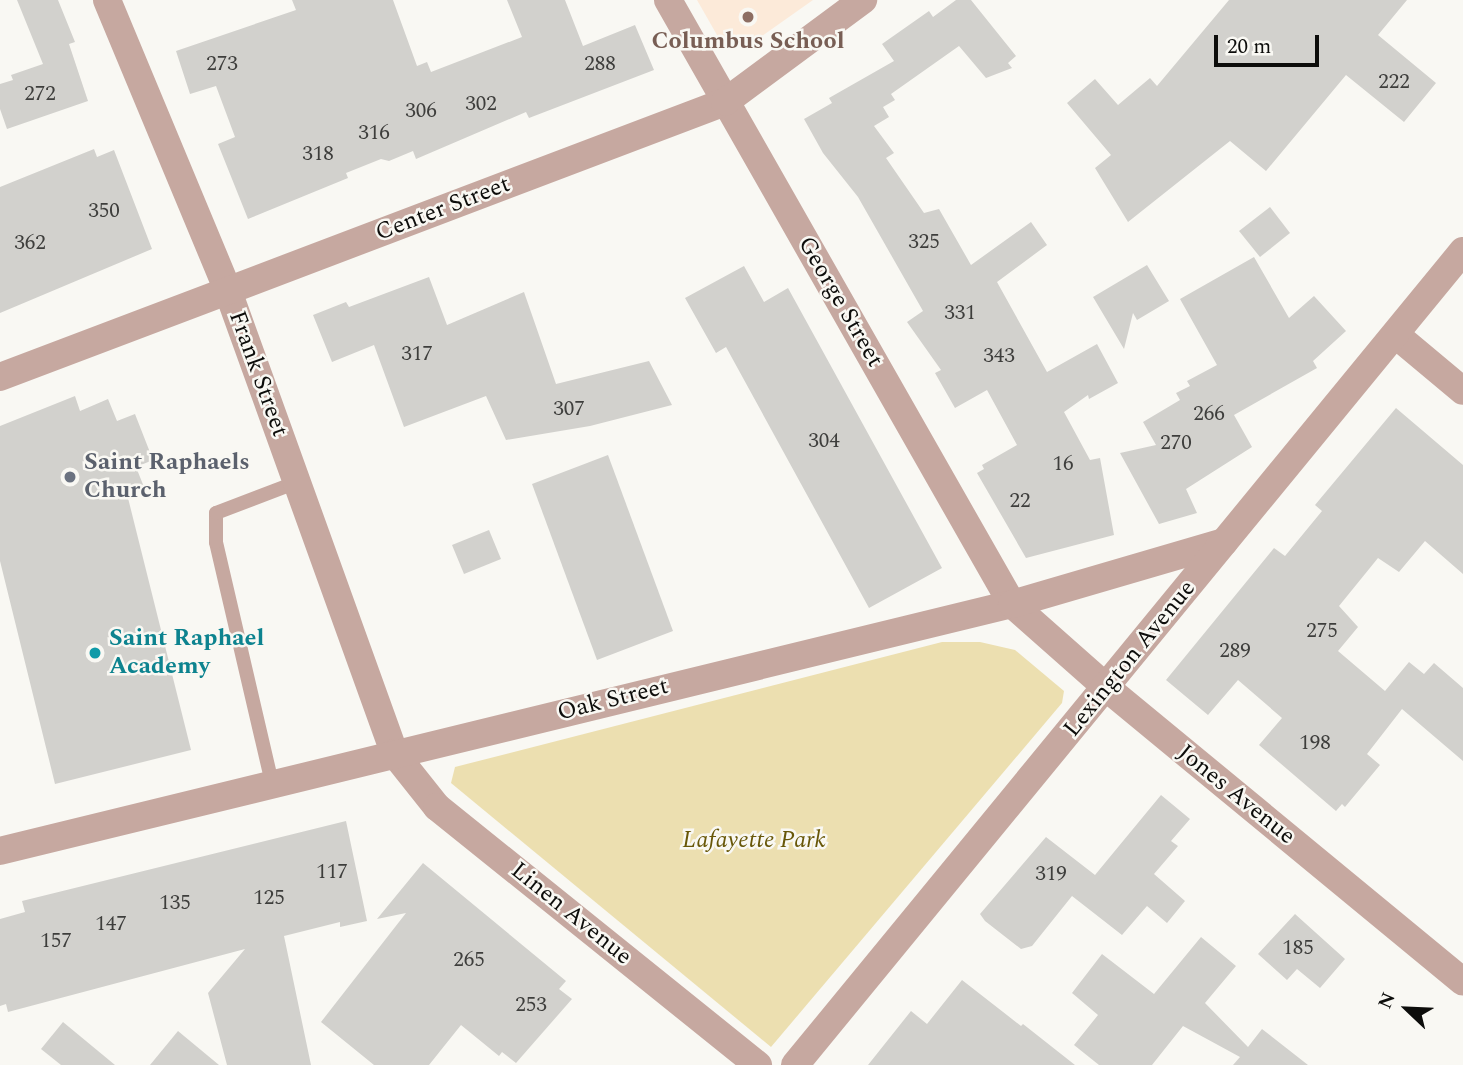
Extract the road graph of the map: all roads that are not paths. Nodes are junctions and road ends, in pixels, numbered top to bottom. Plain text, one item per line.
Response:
1 (107, 0) edge
2 (863, 0) edge
3 (673, 2) edge
4 (724, 102) junction
5 (1463, 251) edge
6 (228, 291) junction
7 (1396, 335) junction
8 (0, 377) edge
9 (1463, 391) edge
10 (297, 482) junction
11 (1224, 542) junction
12 (1012, 604) junction
13 (1108, 689) junction
14 (394, 753) junction
15 (272, 783) junction
16 (0, 851) edge
17 (1463, 982) edge
18 (758, 1065) edge
19 (795, 1065) edge

1 - 6 street, Frank Street
2 - 4 street, Center Street
3 - 4 street, George Street
4 - 6 street, Center Street
4 - 12 street, George Street
5 - 7 street, Lexington Avenue
6 - 8 street, Center Street
6 - 10 street, Frank Street
7 - 9 street
7 - 11 street, Lexington Avenue
10 - 14 street, Frank Street
10 - 15 lane
11 - 12 street, Oak Street
11 - 13 street, Lexington Avenue
12 - 13 street, Jones Avenue
12 - 14 street, Oak Street
13 - 17 street, Jones Avenue
13 - 19 street, Lexington Avenue
14 - 15 street, Oak Street
14 - 18 street, Linen Avenue
15 - 16 street, Oak Street

